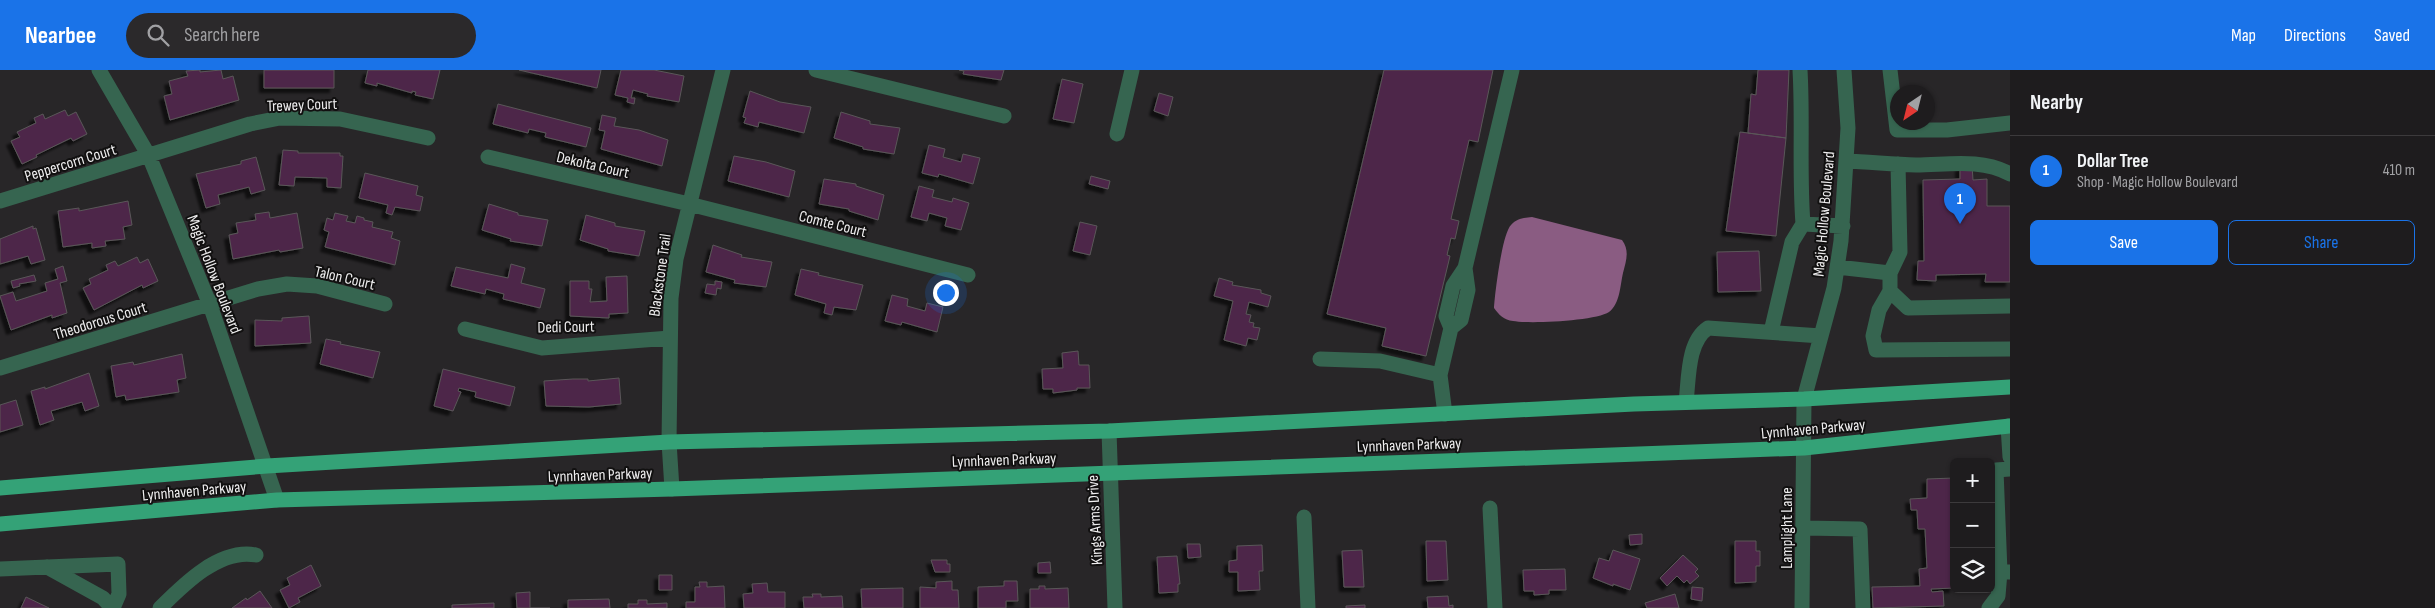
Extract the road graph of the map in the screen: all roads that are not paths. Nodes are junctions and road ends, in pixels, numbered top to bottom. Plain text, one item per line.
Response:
1 (99, 70) edge
2 (723, 70) edge
3 (816, 70) edge
4 (1132, 70) edge
5 (1512, 70) edge
6 (1800, 70) edge
7 (1844, 70) edge
8 (1890, 70) edge
9 (1004, 116) dead end
10 (2010, 123) edge
11 (1117, 134) dead end
12 (428, 138) dead end
13 (149, 156) junction
14 (488, 157) dead end
15 (1846, 161) junction
16 (1898, 164) junction
17 (2010, 174) edge
18 (0, 201) edge
19 (689, 204) junction
20 (1803, 224) junction
21 (1842, 226) junction
22 (1837, 267) junction
23 (1890, 272) junction
24 (968, 275) dead end
25 (1890, 291) junction
26 (210, 304) junction
27 (385, 304) dead end
28 (2010, 306) edge
29 (465, 329) dead end
30 (1770, 332) junction
31 (1821, 336) junction
32 (670, 338) junction
33 (2010, 349) edge
34 (1320, 359) dead end
35 (0, 368) edge
36 (1440, 375) junction
37 (2010, 386) edge
38 (1804, 398) junction
39 (1686, 402) junction
40 (1445, 414) junction
41 (2009, 425) edge
42 (1108, 431) junction
43 (670, 442) junction
44 (1804, 448) junction
45 (2010, 457) edge
46 (266, 466) junction
47 (2010, 469) edge
48 (1109, 472) junction
49 (0, 488) edge
50 (672, 489) junction
51 (277, 500) junction
52 (1490, 508) dead end
53 (1304, 517) dead end
54 (0, 524) edge
55 (1804, 528) junction
56 (256, 555) dead end
57 (0, 557) edge
58 (48, 567) junction
59 (0, 570) edge
60 (2005, 572) edge
61 (112, 608) edge
62 (160, 608) edge
63 (1115, 608) edge
64 (1308, 608) edge
65 (1495, 608) edge
66 (1802, 608) edge
67 (1863, 608) edge
68 (1989, 608) edge

1 - 13 street, Magic Hollow Boulevard
2 - 19 street, Blackstone Trail
3 - 9 street
4 - 11 street
5 - 36 street
6 - 20 street
7 - 15 street, Magic Hollow Boulevard
8 - 10 street
12 - 13 street, Trewey Court
13 - 18 street, Peppercorn Court
13 - 26 street, Magic Hollow Boulevard
14 - 19 street, Dekolta Court
15 - 16 street
15 - 21 street, Magic Hollow Boulevard
16 - 17 street
16 - 23 street
19 - 24 street, Comte Court
19 - 32 street, Blackstone Trail
20 - 21 street
20 - 30 street
21 - 22 street, Magic Hollow Boulevard
22 - 23 street
22 - 31 street, Magic Hollow Boulevard
23 - 25 street
25 - 28 street
25 - 33 street
26 - 27 street, Talon Court
26 - 35 street, Theodorous Court
26 - 46 street, Magic Hollow Boulevard
29 - 32 street, Dedi Court
30 - 31 street
30 - 39 street
31 - 38 street, Magic Hollow Boulevard
32 - 43 street, Blackstone Trail
34 - 36 street
36 - 40 street
37 - 38 main road, Lynnhaven Parkway
38 - 39 main road, Lynnhaven Parkway
38 - 44 street, Magic Hollow Boulevard
39 - 40 main road, Lynnhaven Parkway
40 - 42 main road, Lynnhaven Parkway
41 - 44 main road, Lynnhaven Parkway
41 - 45 street
42 - 43 main road, Lynnhaven Parkway
42 - 48 street, Kings Arms Drive
43 - 46 main road, Lynnhaven Parkway
43 - 50 street, Blackstone Trail
44 - 48 main road, Lynnhaven Parkway
44 - 55 street, Lamplight Lane
46 - 49 main road, Lynnhaven Parkway
46 - 51 street, Magic Hollow Boulevard
47 - 60 street
48 - 50 main road, Lynnhaven Parkway
48 - 63 street, Kings Arms Drive
50 - 51 main road, Lynnhaven Parkway
51 - 54 main road, Lynnhaven Parkway
52 - 65 street
53 - 64 street
55 - 66 street, Lamplight Lane
55 - 67 street
56 - 62 street
57 - 59 street
58 - 59 street
58 - 61 street
58 - 61 street
60 - 68 street

